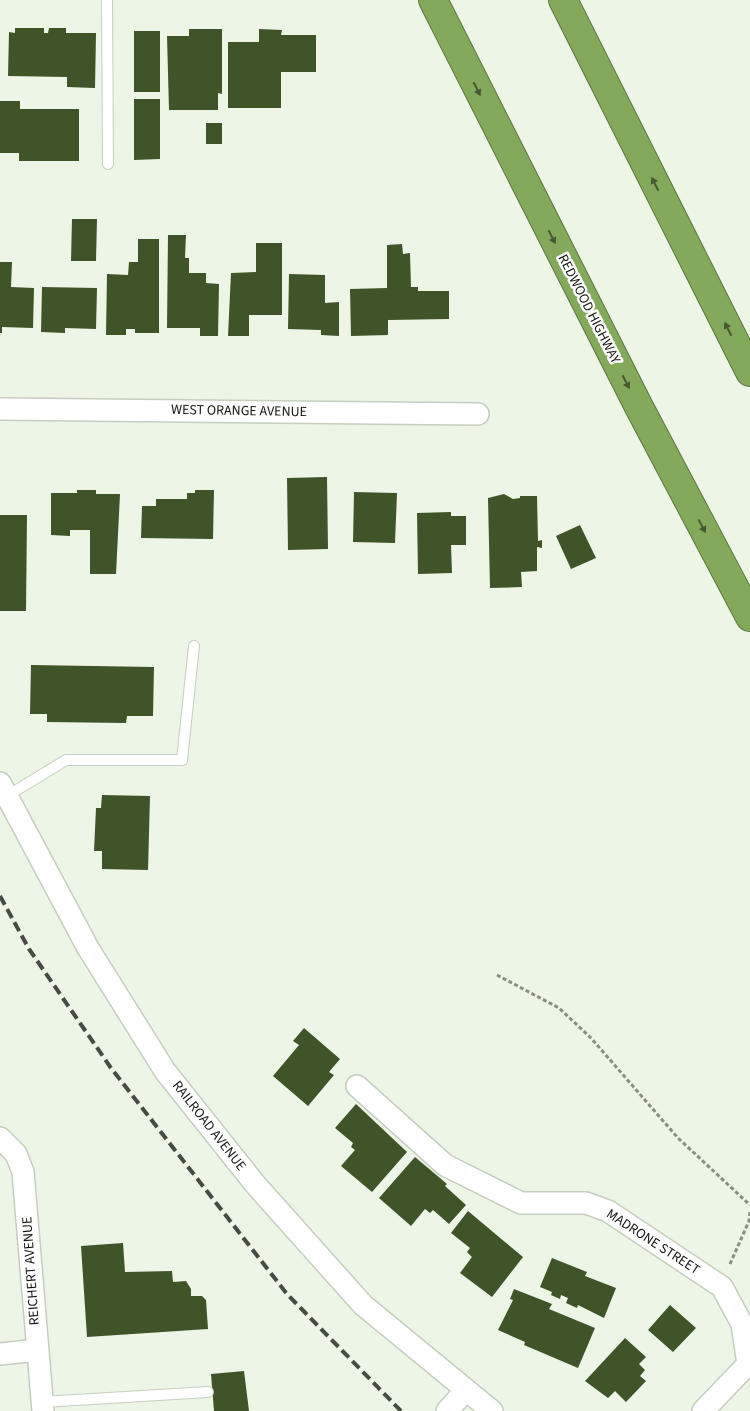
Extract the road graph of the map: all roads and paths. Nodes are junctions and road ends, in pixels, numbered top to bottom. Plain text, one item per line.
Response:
1 (107, 0) edge
2 (433, 0) edge
3 (563, 0) edge
4 (108, 164) dead end
5 (750, 372) edge
6 (0, 408) edge
7 (478, 414) dead end
8 (750, 617) edge
9 (194, 646) dead end
10 (3, 790) edge
11 (497, 975) dead end
12 (357, 1086) dead end
13 (0, 1137) edge
14 (750, 1205) edge
15 (750, 1211) edge
16 (717, 1283) junction
17 (37, 1350) junction
18 (0, 1354) edge
19 (749, 1364) edge
20 (466, 1390) junction
21 (208, 1392) dead end
22 (42, 1407) edge
23 (447, 1411) edge
24 (492, 1411) edge
25 (703, 1411) edge

1 - 4 lane
2 -> 8 highway, REDWOOD HIGHWAY
5 -> 3 highway
6 - 7 street, WEST ORANGE AVENUE
9 - 10 lane
10 - 20 street, RAILROAD AVENUE
11 - 14 path
12 - 16 street, MADRONE STREET
13 - 17 street, REICHERT AVENUE
15 - 16 path
16 - 19 street, MADRONE STREET
17 - 18 street
17 - 22 street, REICHERT AVENUE
19 - 25 street
20 - 23 street
20 - 24 street, RAILROAD AVENUE
21 - 22 lane

